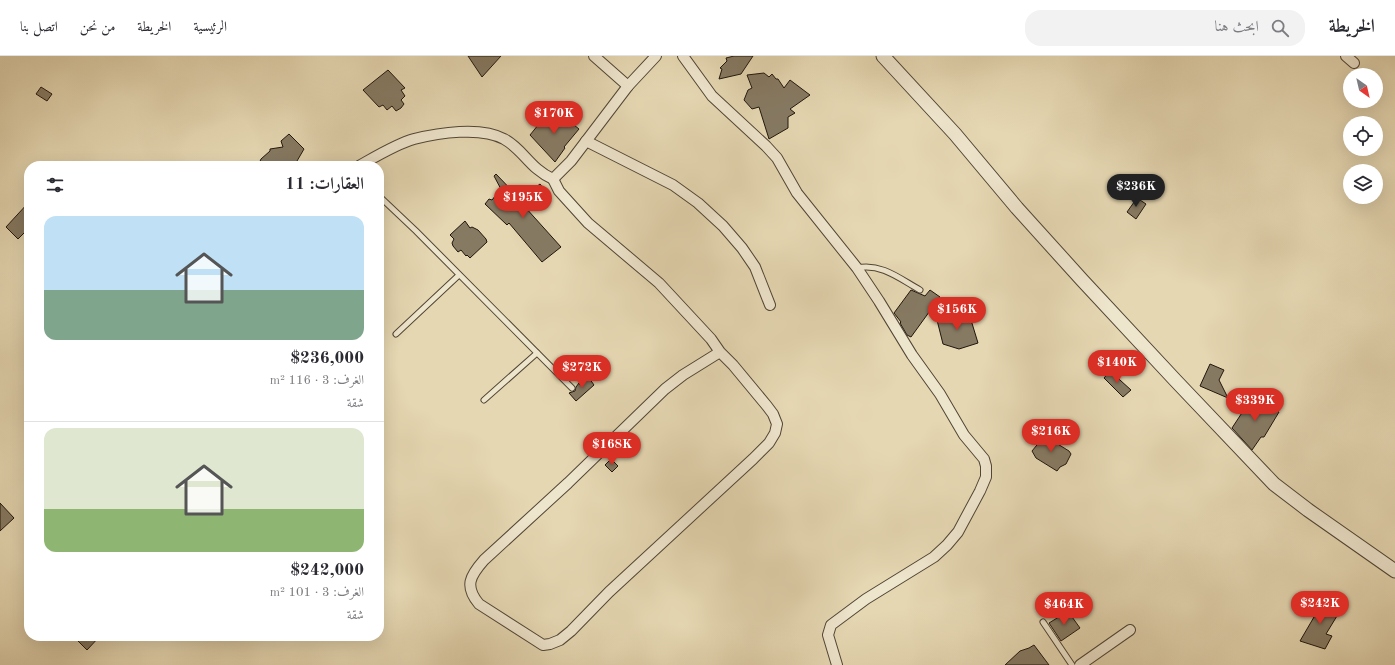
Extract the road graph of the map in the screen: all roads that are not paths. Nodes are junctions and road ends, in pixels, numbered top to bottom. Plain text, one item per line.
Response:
1 (594, 56) edge
2 (656, 56) edge
3 (683, 56) edge
4 (884, 56) edge
5 (628, 86) junction
6 (586, 141) junction
7 (368, 161) edge
8 (553, 179) junction
9 (384, 201) edge
10 (857, 268) junction
11 (459, 275) junction
12 (920, 290) dead end
13 (770, 305) dead end
14 (396, 334) dead end
15 (720, 352) junction
16 (537, 353) junction
17 (572, 388) dead end
18 (484, 400) dead end
19 (1395, 571) edge
20 (1043, 622) dead end
21 (1130, 630) dead end
22 (837, 665) edge
23 (1072, 665) edge
24 (1080, 665) edge

1 - 5 street
2 - 5 street
3 - 10 street
4 - 19 street
5 - 6 street
6 - 8 street
6 - 13 street
7 - 8 street
8 - 15 street
9 - 11 lane
10 - 12 lane
10 - 22 street
11 - 14 lane
11 - 16 lane
15 - 15 street
16 - 17 lane
16 - 18 lane
20 - 23 lane
21 - 24 street

